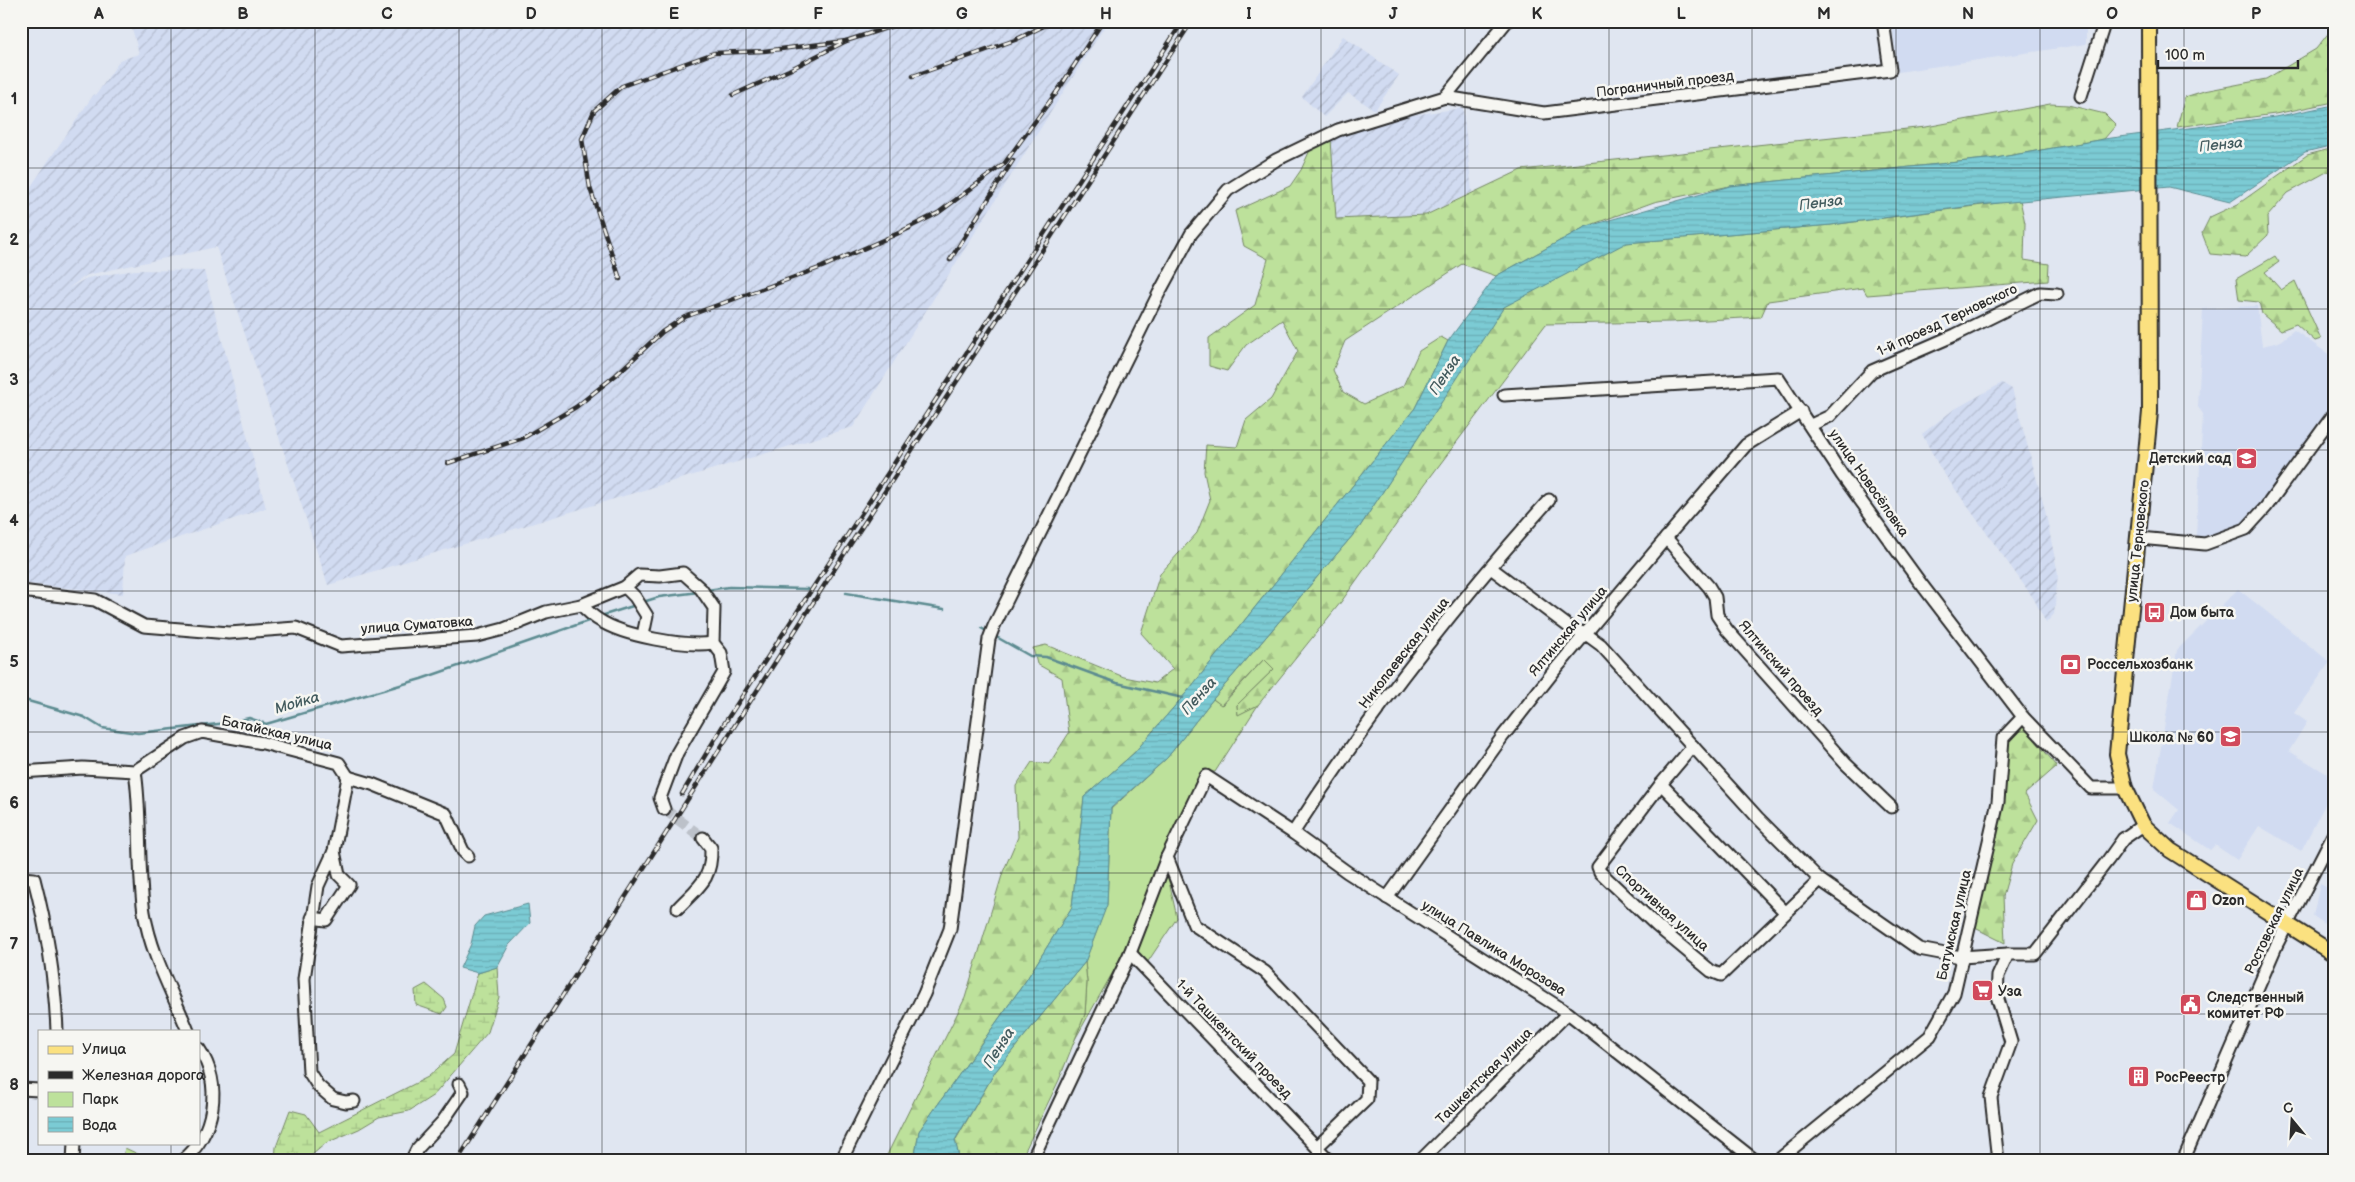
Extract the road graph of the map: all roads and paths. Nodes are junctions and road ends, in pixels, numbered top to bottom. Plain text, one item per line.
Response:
1 (1507, 21) edge
2 (1883, 21) edge
3 (2105, 21) edge
4 (2149, 21) edge
5 (2081, 96) dead end
6 (1445, 97) junction
7 (2058, 294) dead end
8 (1504, 395) dead end
9 (1801, 411) junction
10 (2334, 414) edge
11 (1811, 425) junction
12 (1550, 500) dead end
13 (1666, 538) junction
14 (2140, 538) junction
15 (1491, 568) junction
16 (625, 587) junction
17 (21, 591) edge
18 (581, 605) junction
19 (1586, 634) junction
20 (643, 635) junction
21 (713, 643) junction
22 (2023, 717) junction
23 (1693, 746) junction
24 (135, 770) junction
25 (21, 772) edge
26 (348, 777) junction
27 (1661, 784) junction
28 (2125, 788) junction
29 (1891, 807) dead end
30 (664, 809) dead end
31 (2143, 825) junction
32 (1293, 833) junction
33 (2334, 833) edge
34 (703, 838) tunnel mouth
35 (334, 851) junction
36 (468, 856) dead end
37 (1167, 857) junction
38 (21, 878) edge
39 (1820, 880) junction
40 (1387, 898) junction
41 (678, 908) dead end
42 (1785, 912) junction
43 (312, 918) junction
44 (2288, 926) junction
45 (1130, 953) junction
46 (2008, 954) junction
47 (2334, 954) edge
48 (1961, 957) junction
49 (1568, 1013) junction
50 (58, 1030) edge
51 (188, 1030) edge
52 (200, 1051) edge
53 (459, 1084) dead end
54 (21, 1089) edge
55 (38, 1090) edge
56 (354, 1100) dead end
57 (200, 1139) edge
58 (74, 1144) edge
59 (198, 1144) edge
60 (1317, 1147) junction
61 (1034, 1160) edge
62 (73, 1161) edge
63 (182, 1161) edge
64 (411, 1161) edge
65 (841, 1161) edge
66 (1330, 1161) edge
67 (1420, 1161) edge
68 (1756, 1161) edge
69 (1777, 1161) edge
70 (1998, 1161) edge
71 (2183, 1161) edge

1 - 6 street
2 - 6 street, Пограничный проезд
3 - 5 street
4 - 14 main road, улица Терновского
6 - 65 street
7 - 11 street, 1-й проезд Терновского
8 - 9 street, улица Новосёловка
9 - 11 street, улица Новосёловка
9 - 13 street, Ялтинская улица
10 - 14 street
11 - 22 street, улица Новосёловка
12 - 15 street, Николаевская улица
13 - 19 street, Ялтинская улица
13 - 29 street, Ялтинский проезд
14 - 28 main road, улица Терновского
15 - 19 street
15 - 32 street, Николаевская улица
16 - 18 street, улица Суматовка
16 - 20 street
16 - 21 street, улица Суматовка
17 - 18 street, улица Суматовка
18 - 20 street
19 - 23 street
19 - 40 street, Ялтинская улица
20 - 21 street
21 - 30 street
22 - 28 street, улица Новосёловка
22 - 48 street, Батумская улица
23 - 27 street, Спортивная улица
23 - 39 street
24 - 25 street
24 - 26 street, Батайская улица
24 - 51 street
26 - 35 street
26 - 36 street
27 - 42 street
27 - 42 street, Спортивная улица
28 - 31 main road, улица Терновского
31 - 44 main road, улица Терновского
31 - 46 street
32 - 37 street, улица Павлика Морозова
32 - 40 street, улица Павлика Морозова
33 - 44 street, Ростовская улица
34 - 41 street
35 - 43 street
35 - 43 street
37 - 45 street
37 - 60 street
38 - 50 street
39 - 42 street, Спортивная улица
39 - 48 street
40 - 49 street, улица Павлика Морозова
43 - 56 street
44 - 47 main road, улица Терновского
44 - 71 street, Ростовская улица
45 - 60 street, 1-й Ташкентский проезд
45 - 61 street
46 - 48 street
46 - 70 street
48 - 69 street, Батумская улица
49 - 67 street, Ташкентская улица
49 - 68 street, улица Павлика Морозова
52 - 57 street
53 - 64 street
54 - 55 street
58 - 62 street
59 - 63 street
60 - 66 street, 1-й Ташкентский проезд

